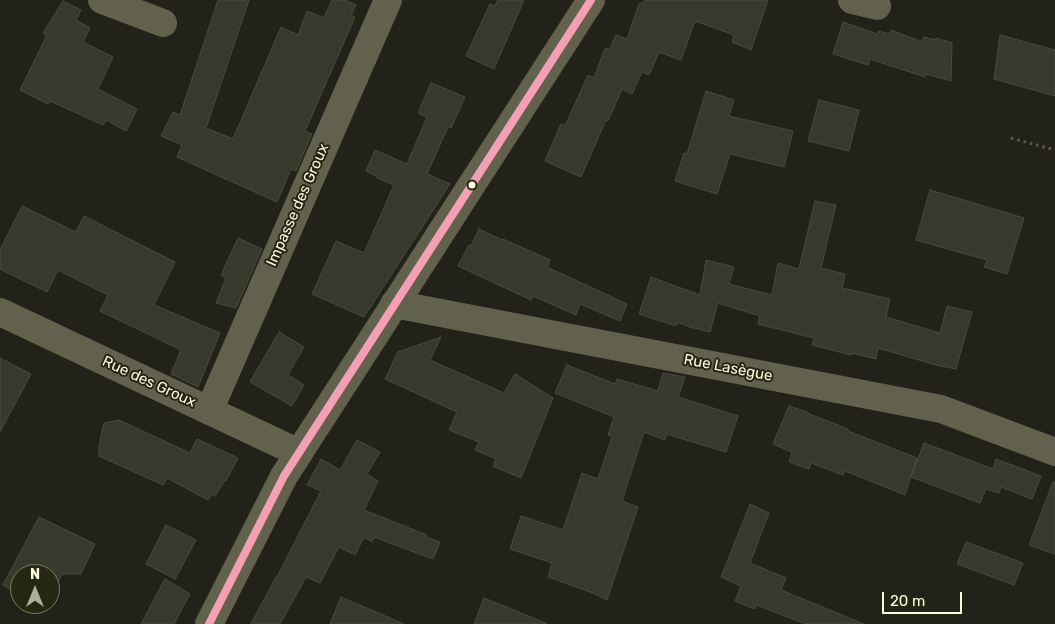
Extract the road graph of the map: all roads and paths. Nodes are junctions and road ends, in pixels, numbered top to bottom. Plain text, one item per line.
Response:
1 (102, 0) edge
2 (388, 0) edge
3 (591, 0) edge
4 (163, 23) dead end
5 (1011, 138) dead end
6 (1055, 150) edge
7 (394, 304) junction
8 (0, 312) edge
9 (209, 410) junction
10 (1055, 452) edge
11 (299, 453) junction
12 (209, 624) edge

1 - 4 street
2 - 9 street, Impasse des Groux
3 - 7 street
5 - 6 path
7 - 10 street, Rue Lasègue
7 - 11 street
8 - 9 street, Rue des Groux
9 - 11 street, Rue des Groux
11 - 12 street

